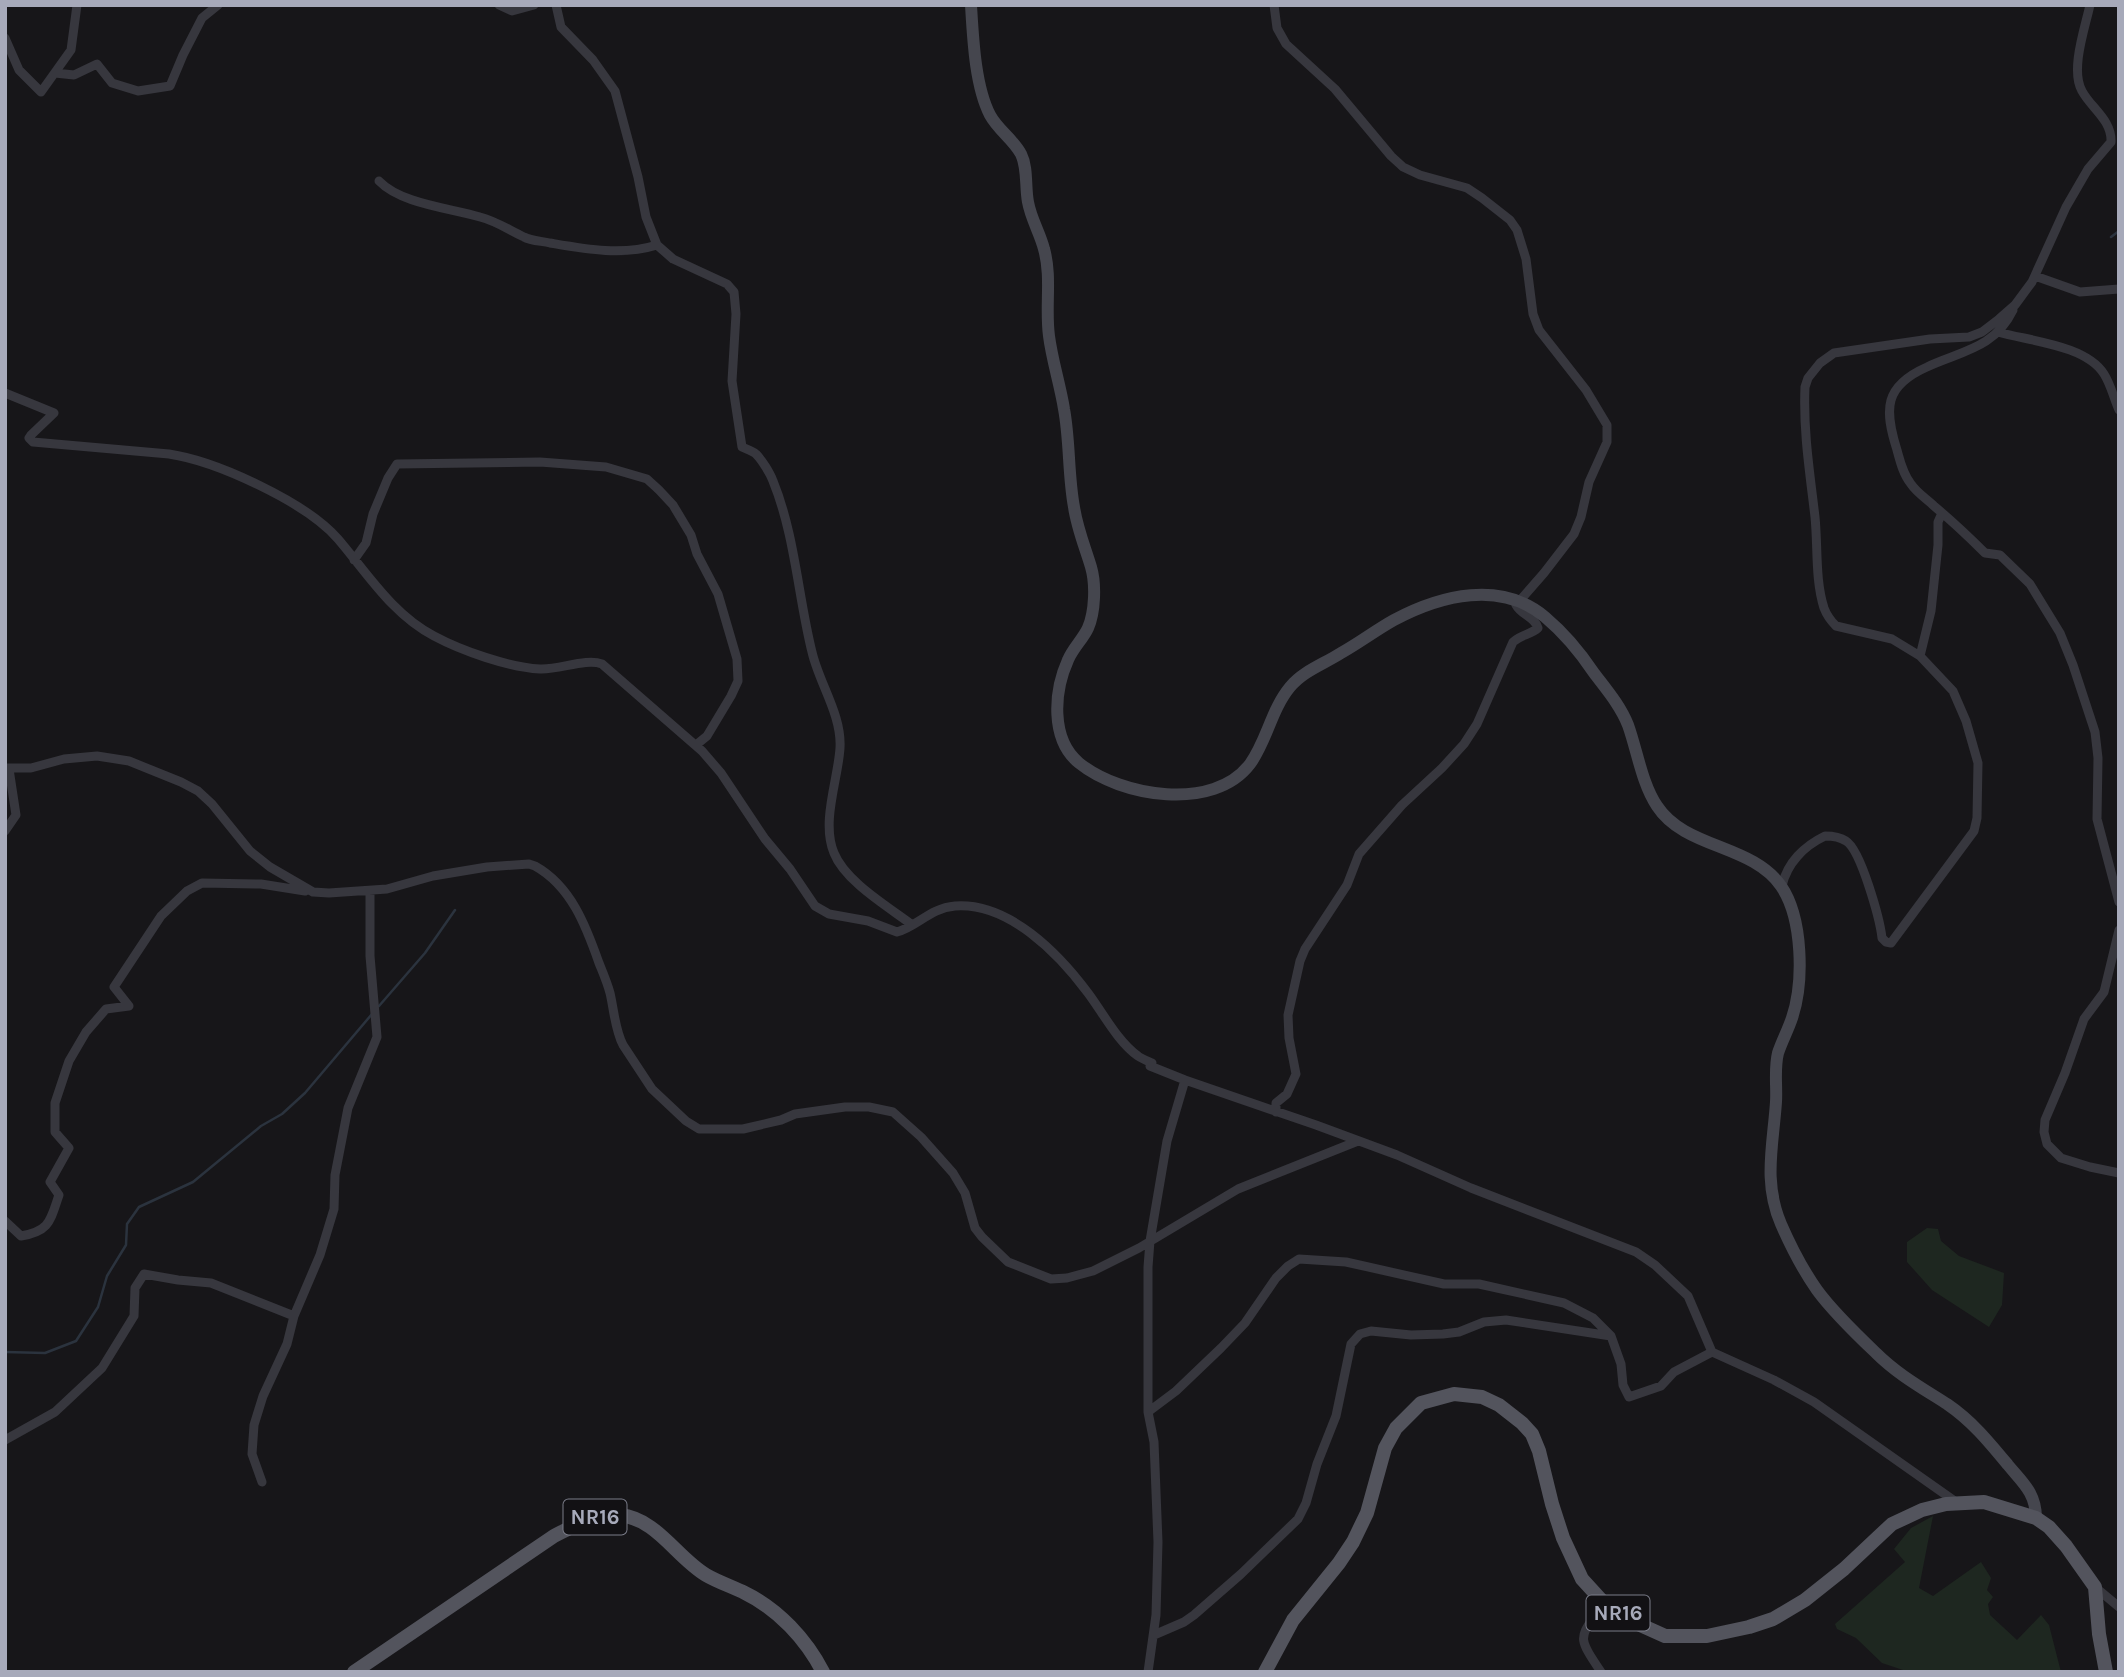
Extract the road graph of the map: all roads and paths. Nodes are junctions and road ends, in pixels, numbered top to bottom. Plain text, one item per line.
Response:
1 (77, 5) edge
2 (218, 5) edge
3 (499, 5) edge
4 (534, 5) edge
5 (556, 5) edge
6 (971, 5) edge
7 (1274, 5) edge
8 (2090, 5) edge
9 (5, 38) edge
10 (55, 72) junction
11 (379, 181) dead end
12 (657, 245) junction
13 (2035, 276) junction
14 (2119, 289) edge
15 (2015, 305) junction
16 (1998, 332) junction
17 (5, 393) edge
18 (2119, 410) edge
19 (1942, 513) junction
20 (354, 560) junction
21 (1519, 599) junction
22 (1920, 656) junction
23 (696, 744) junction
24 (7, 768) edge
25 (5, 831) edge
26 (1782, 886) junction
27 (370, 891) junction
28 (313, 892) junction
29 (2119, 902) edge
30 (911, 924) junction
31 (2119, 930) edge
32 (1185, 1080) junction
33 (1276, 1112) junction
34 (1358, 1141) junction
35 (2119, 1173) edge
36 (5, 1221) edge
37 (1150, 1241) junction
38 (294, 1317) junction
39 (1611, 1336) junction
40 (1712, 1352) junction
41 (1149, 1412) junction
42 (5, 1440) edge
43 (262, 1482) dead end
44 (1955, 1502) junction
45 (2036, 1518) junction
46 (2095, 1587) junction
47 (1604, 1602) junction
48 (2119, 1607) edge
49 (1154, 1634) junction
50 (354, 1672) edge
51 (823, 1672) edge
52 (1148, 1672) edge
53 (1265, 1672) edge
54 (1601, 1672) edge
55 (2106, 1672) edge

1 - 10 street
2 - 10 street
3 - 4 street
5 - 12 street
6 - 21 main road
7 - 21 street
8 - 13 street
9 - 10 street
11 - 12 street
12 - 30 street
13 - 14 street
13 - 15 street
15 - 16 street
15 - 22 street
16 - 18 street
16 - 19 street
17 - 20 street
19 - 22 street
19 - 29 street
20 - 23 street
20 - 23 street
21 - 26 main road
21 - 33 street
22 - 26 street
23 - 30 street
24 - 25 street
24 - 28 street
26 - 45 main road
27 - 28 street
27 - 37 street
27 - 38 street
28 - 36 street
30 - 32 street
31 - 35 street
32 - 33 street
32 - 37 street
33 - 34 street
34 - 37 street
34 - 40 street
37 - 41 street
38 - 42 street
38 - 43 street
39 - 40 street
39 - 41 street
39 - 49 street
40 - 44 street
41 - 49 street
44 - 45 main road, NR16
44 - 47 main road, NR16
45 - 46 main road, NR16
46 - 48 street
46 - 55 main road
47 - 53 main road, NR16
47 - 54 street
49 - 52 street
50 - 51 main road, NR16

